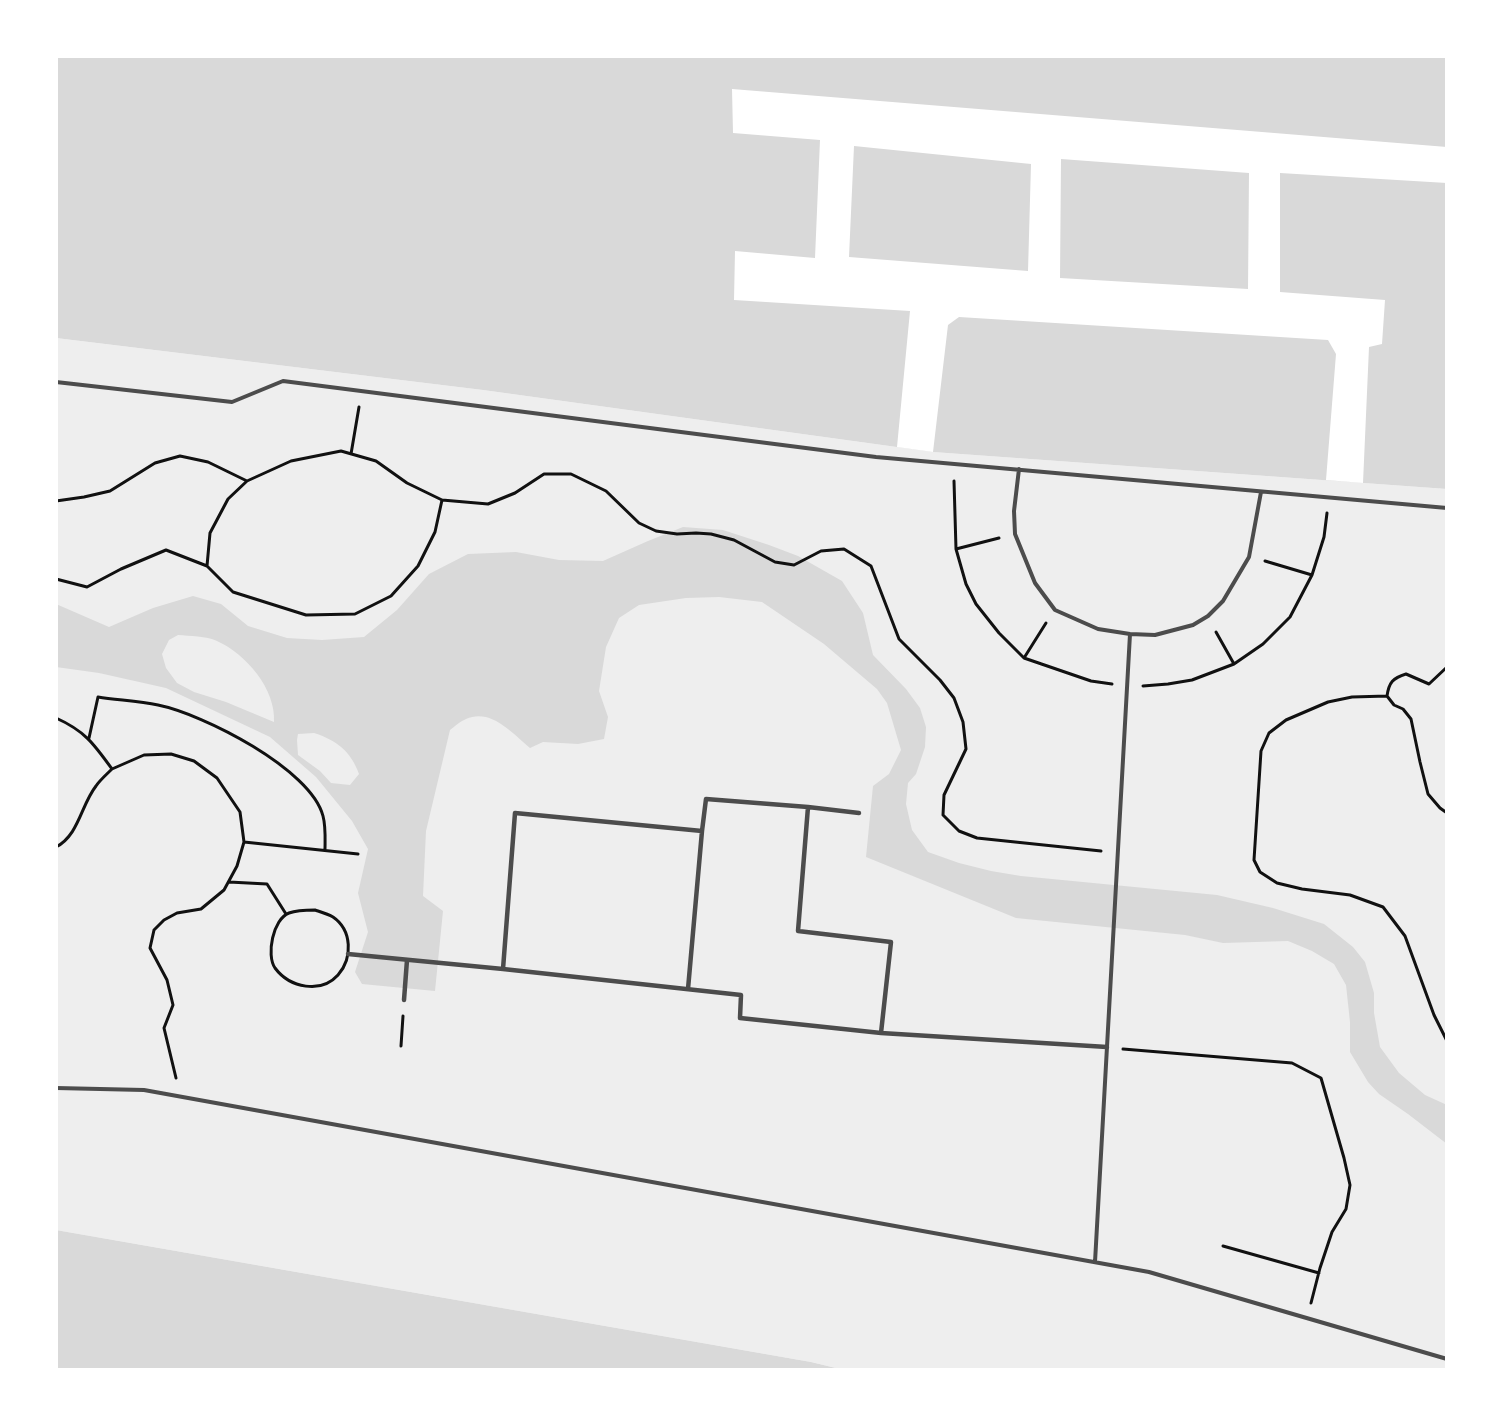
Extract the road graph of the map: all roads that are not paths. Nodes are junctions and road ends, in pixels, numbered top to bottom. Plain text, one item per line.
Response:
1 (56, 382) edge
2 (1019, 469) junction
3 (1261, 492) junction
4 (1447, 508) edge
5 (1130, 634) junction
6 (808, 807) junction
7 (859, 813) dead end
8 (702, 831) junction
9 (348, 954) road end
10 (407, 960) junction
11 (503, 969) junction
12 (688, 989) junction
13 (404, 1000) road end
14 (882, 1033) junction
15 (1107, 1047) junction
16 (56, 1088) edge
17 (1095, 1262) junction
18 (1447, 1359) edge

1 - 2 lane
2 - 3 lane
2 - 5 lane
3 - 4 lane
3 - 5 lane
5 - 15 lane
6 - 7 street
6 - 8 street
6 - 14 street
8 - 11 street
8 - 12 street
9 - 10 street
10 - 11 street
10 - 13 street
11 - 12 street
12 - 14 street
14 - 15 street
15 - 17 lane
16 - 17 lane
17 - 18 lane

